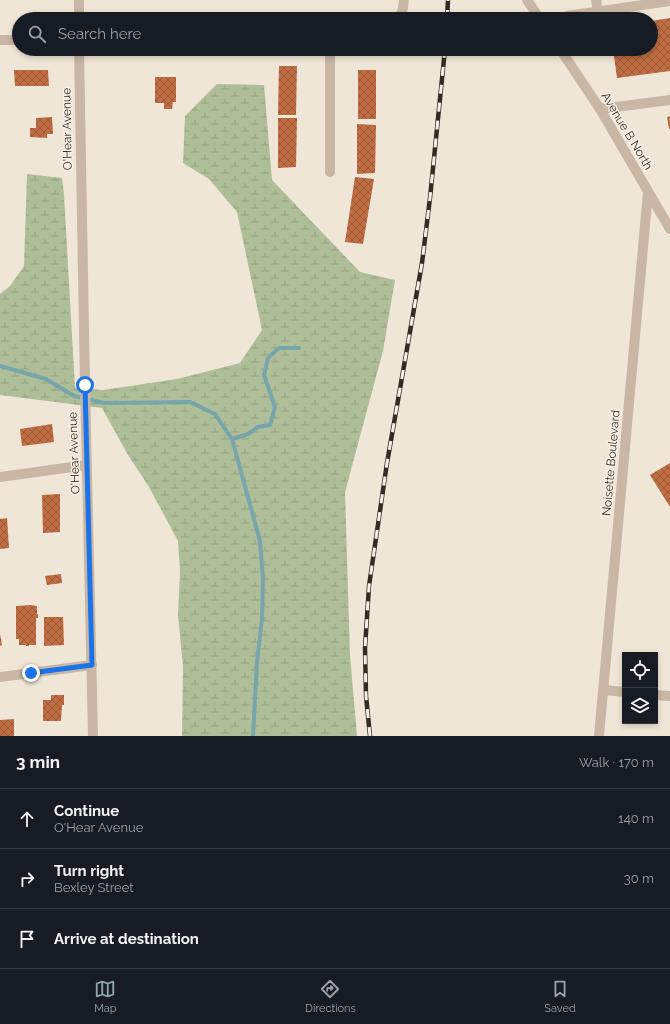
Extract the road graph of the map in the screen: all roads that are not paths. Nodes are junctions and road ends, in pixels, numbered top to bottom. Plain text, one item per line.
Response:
1 (79, 0) edge
2 (404, 0) edge
3 (527, 0) edge
4 (596, 0) edge
5 (670, 1) edge
6 (598, 11) junction
7 (79, 12) edge
8 (401, 12) edge
9 (535, 12) edge
10 (592, 12) edge
11 (0, 40) edge
12 (12, 40) edge
13 (79, 56) edge
14 (330, 56) edge
15 (565, 56) edge
16 (670, 100) edge
17 (600, 109) junction
18 (330, 172) dead end
19 (648, 192) junction
20 (670, 229) edge
21 (87, 465) junction
22 (0, 476) edge
23 (92, 665) junction
24 (0, 677) edge
25 (604, 690) junction
26 (622, 692) edge
27 (658, 695) edge
28 (670, 696) edge
29 (93, 736) edge
30 (599, 736) edge

1 - 7 street
2 - 8 street
3 - 9 street
4 - 6 street
5 - 6 street
6 - 10 street
11 - 12 street
13 - 21 street, O'Hear Avenue
14 - 18 street
15 - 17 street, Avenue B North
16 - 17 street
17 - 19 street, Avenue B North
19 - 20 street, Avenue B North
19 - 25 street, Noisette Boulevard
21 - 22 street
21 - 23 street, O'Hear Avenue
23 - 24 street
23 - 29 street, O'Hear Avenue
25 - 26 street
25 - 30 street, Noisette Boulevard
27 - 28 street

